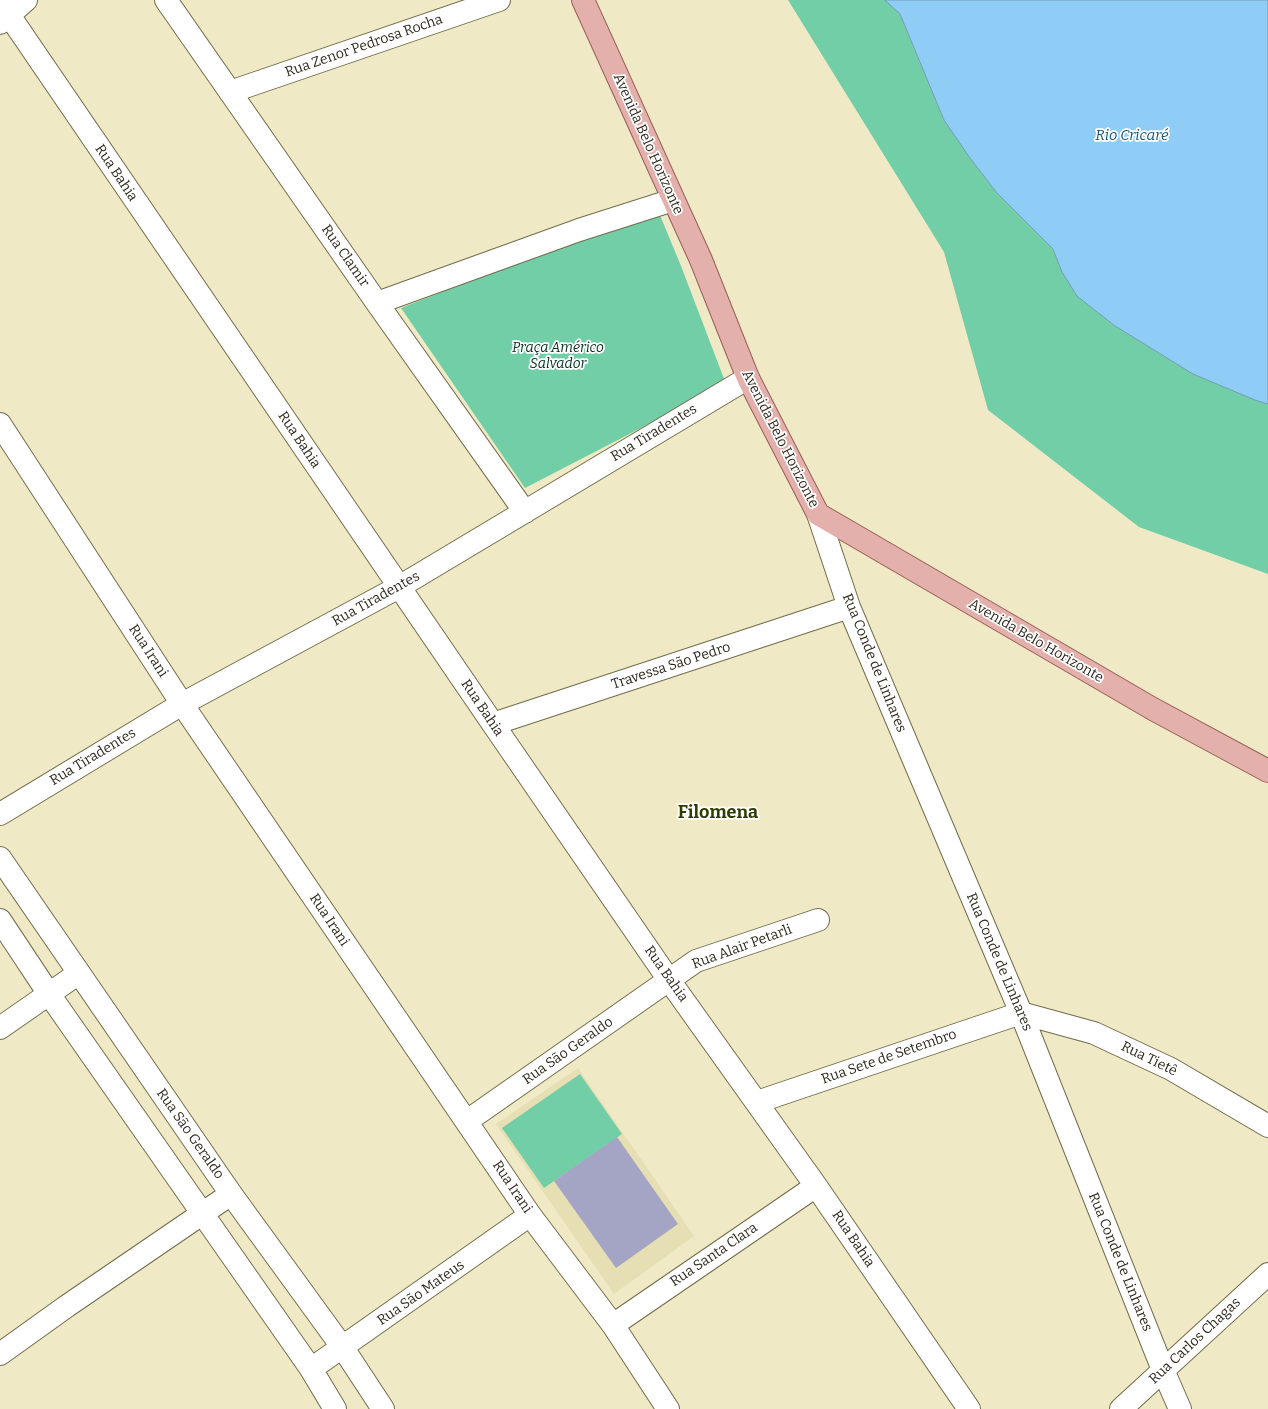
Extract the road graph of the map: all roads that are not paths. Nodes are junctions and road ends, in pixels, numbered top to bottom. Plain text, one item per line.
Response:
1 (26, 0) edge
2 (166, 0) edge
3 (499, 0) edge
4 (583, 0) edge
5 (3, 13) edge
6 (230, 92) junction
7 (673, 200) junction
8 (377, 303) junction
9 (748, 378) junction
10 (0, 424) edge
11 (525, 512) junction
12 (818, 514) junction
13 (399, 587) junction
14 (849, 607) junction
15 (182, 704) junction
16 (493, 724) junction
17 (1268, 771) edge
18 (0, 814) edge
19 (0, 858) edge
20 (0, 920) edge
21 (818, 920) dead end
22 (79, 973) junction
23 (669, 980) junction
24 (49, 994) junction
25 (1021, 1013) junction
26 (0, 1028) edge
27 (757, 1102) junction
28 (467, 1121) junction
29 (1268, 1126) edge
30 (816, 1186) junction
31 (231, 1194) junction
32 (201, 1213) junction
33 (530, 1215) junction
34 (1268, 1274) edge
35 (613, 1325) junction
36 (344, 1348) junction
37 (0, 1354) edge
38 (311, 1369) junction
39 (1163, 1370) junction
40 (335, 1409) edge
41 (383, 1409) edge
42 (668, 1409) edge
43 (969, 1409) edge
44 (1122, 1409) edge
45 (1180, 1409) edge

1 - 5 street
2 - 6 street, Rua Clamir
3 - 6 street, Rua Zenor Pedrosa Rocha
4 - 7 main road, Avenida Belo Horizonte
5 - 13 street, Rua Bahia
6 - 8 street, Rua Clamir
7 - 8 street
7 - 9 main road, Avenida Belo Horizonte
8 - 11 street, Rua Clamir
9 - 11 street, Rua Tiradentes
9 - 12 main road, Avenida Belo Horizonte
10 - 15 street, Rua Irani
11 - 13 street, Rua Tiradentes
12 - 14 street, Rua Conde de Linhares
12 - 17 main road, Avenida Belo Horizonte
13 - 15 street, Rua Tiradentes
13 - 16 street, Rua Bahia
14 - 16 street, Travessa São Pedro
14 - 25 street, Rua Conde de Linhares
15 - 18 street, Rua Tiradentes
15 - 28 street, Rua Irani
16 - 23 street, Rua Bahia
19 - 22 street, Rua São Geraldo
20 - 24 street
21 - 23 street, Rua Alair Petarli
22 - 24 street
22 - 31 street, Rua São Geraldo
23 - 27 street, Rua Bahia
23 - 28 street, Rua São Geraldo
24 - 26 street
24 - 32 street
25 - 27 street, Rua Sete de Setembro
25 - 29 street, Rua Tietê
25 - 39 street, Rua Conde de Linhares
27 - 30 street, Rua Bahia
28 - 33 street, Rua Irani
30 - 35 street, Rua Santa Clara
30 - 43 street, Rua Bahia
31 - 32 street
31 - 36 street, Rua São Geraldo
32 - 37 street
32 - 38 street
33 - 35 street, Rua Irani
33 - 36 street, Rua São Mateus
34 - 39 street, Rua Carlos Chagas
35 - 42 street, Rua Irani
36 - 38 street, Rua São Mateus
36 - 41 street, Rua São Geraldo
38 - 40 street
39 - 44 street, Rua Carlos Chagas
39 - 45 street, Rua Conde de Linhares

